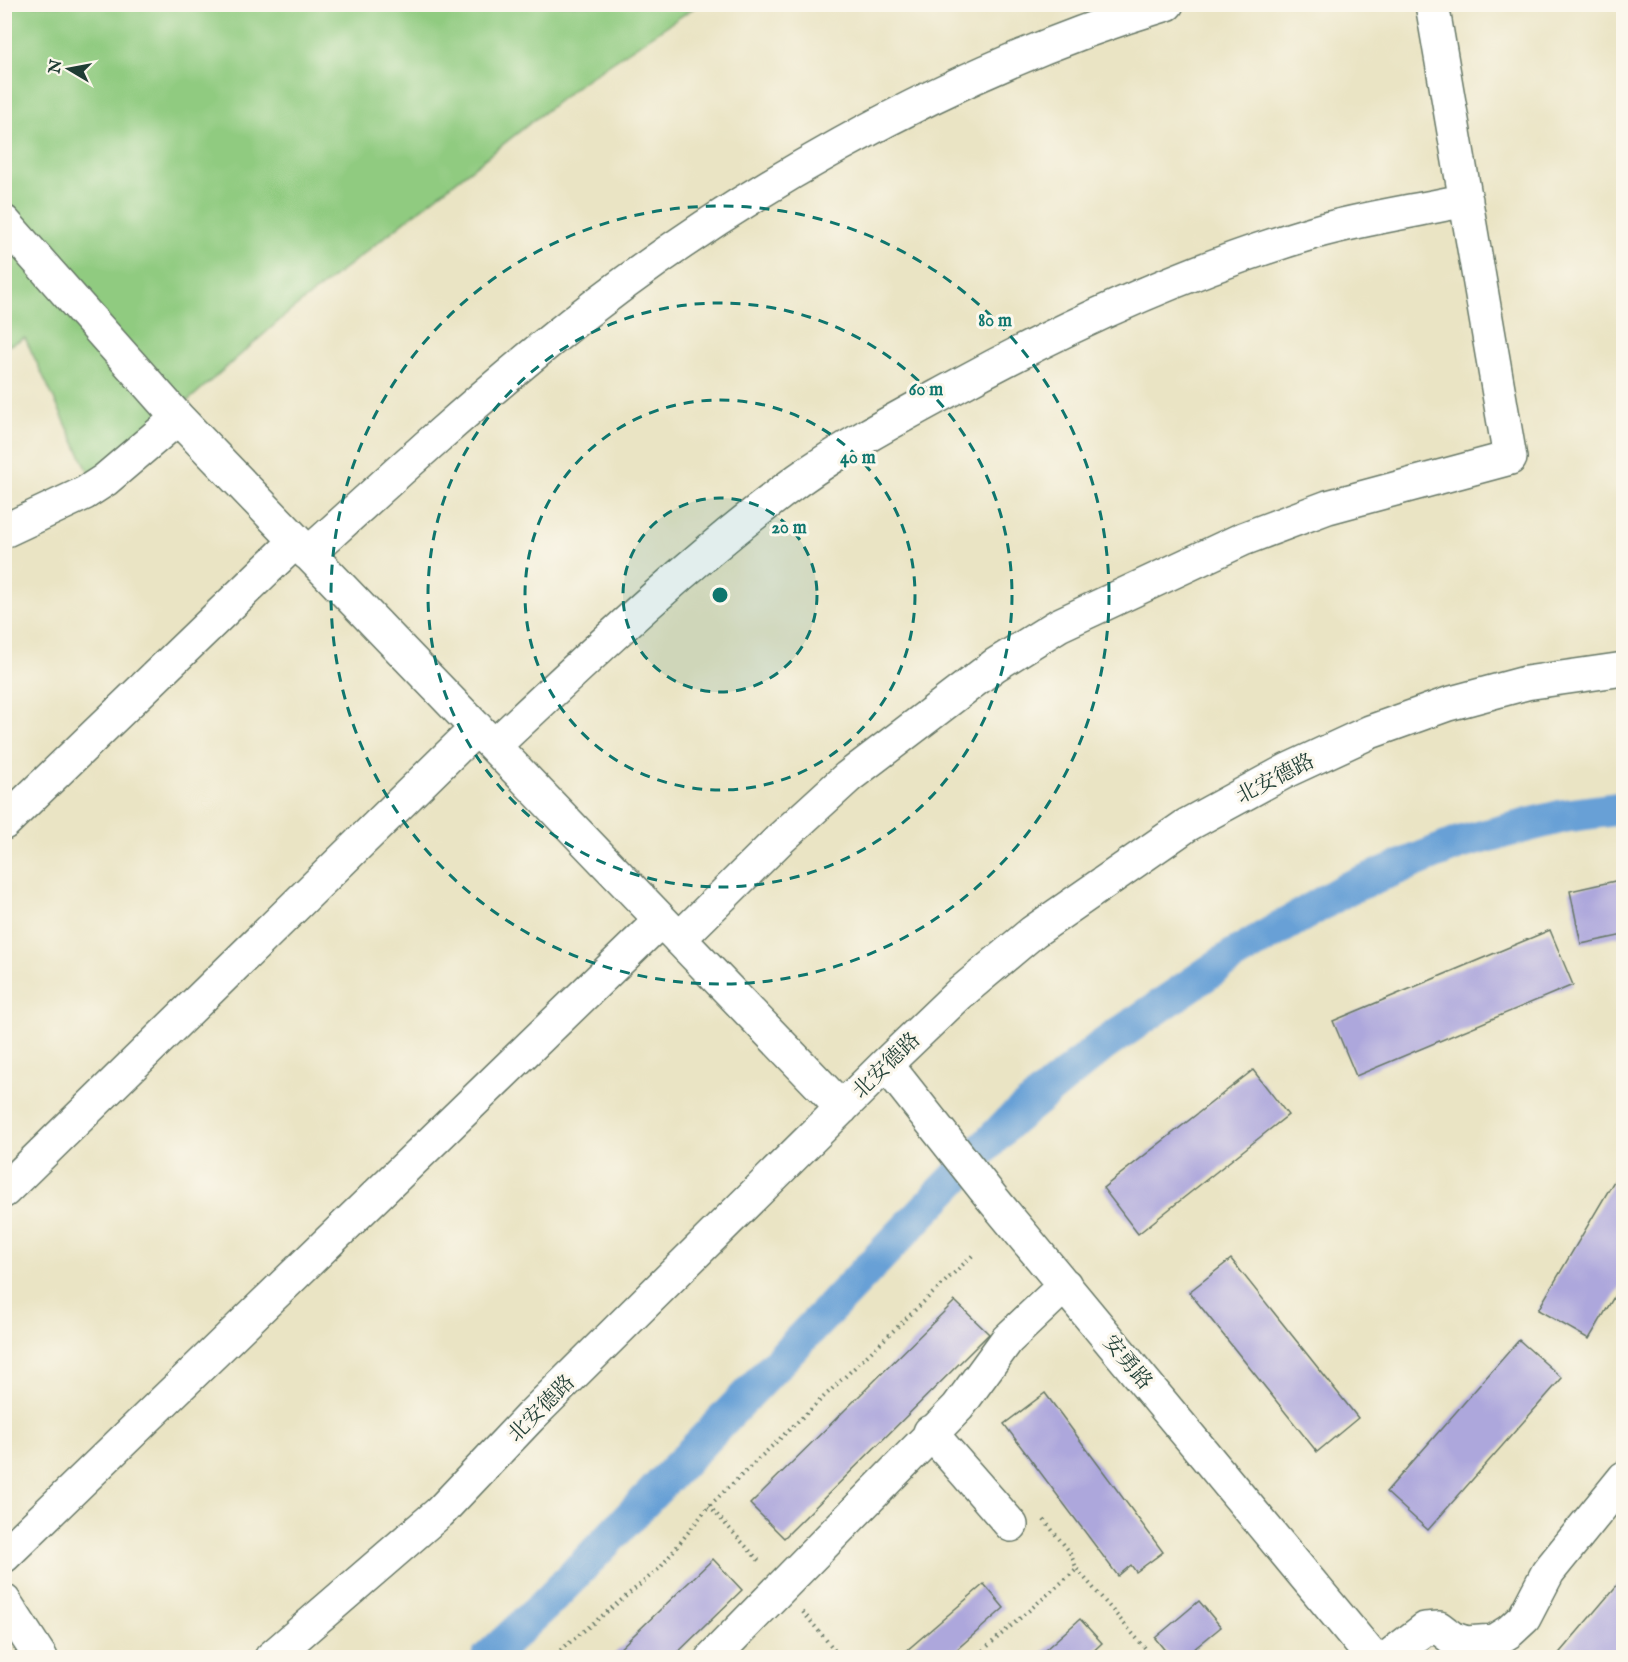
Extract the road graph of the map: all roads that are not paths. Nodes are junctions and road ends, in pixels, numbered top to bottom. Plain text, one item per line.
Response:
1 (1167, 4) edge
2 (1432, 4) edge
3 (1466, 200) junction
4 (4, 222) edge
5 (178, 418) junction
6 (4, 531) edge
7 (302, 548) junction
8 (1623, 669) edge
9 (485, 737) junction
10 (4, 823) edge
11 (670, 929) junction
12 (886, 1064) junction
13 (842, 1108) junction
14 (4, 1191) edge
15 (1065, 1285) junction
16 (930, 1432) junction
17 (1623, 1478) edge
18 (1026, 1520) road end
19 (4, 1556) edge
20 (4, 1601) edge
21 (41, 1658) edge
22 (271, 1658) edge
23 (712, 1658) edge
24 (1373, 1658) edge
25 (1387, 1658) edge

1 - 7 street
2 - 3 street
3 - 9 street
3 - 11 street
4 - 5 street
5 - 6 street
5 - 7 street
7 - 9 street
7 - 10 street
8 - 12 street, 北安德路
9 - 11 street
9 - 14 street
11 - 13 street
11 - 19 street
12 - 13 street, 北安德路
12 - 15 street, 安勇路
13 - 22 street, 北安德路
15 - 16 street
15 - 24 street, 安勇路
16 - 18 street
16 - 23 street
17 - 25 street
20 - 21 street

